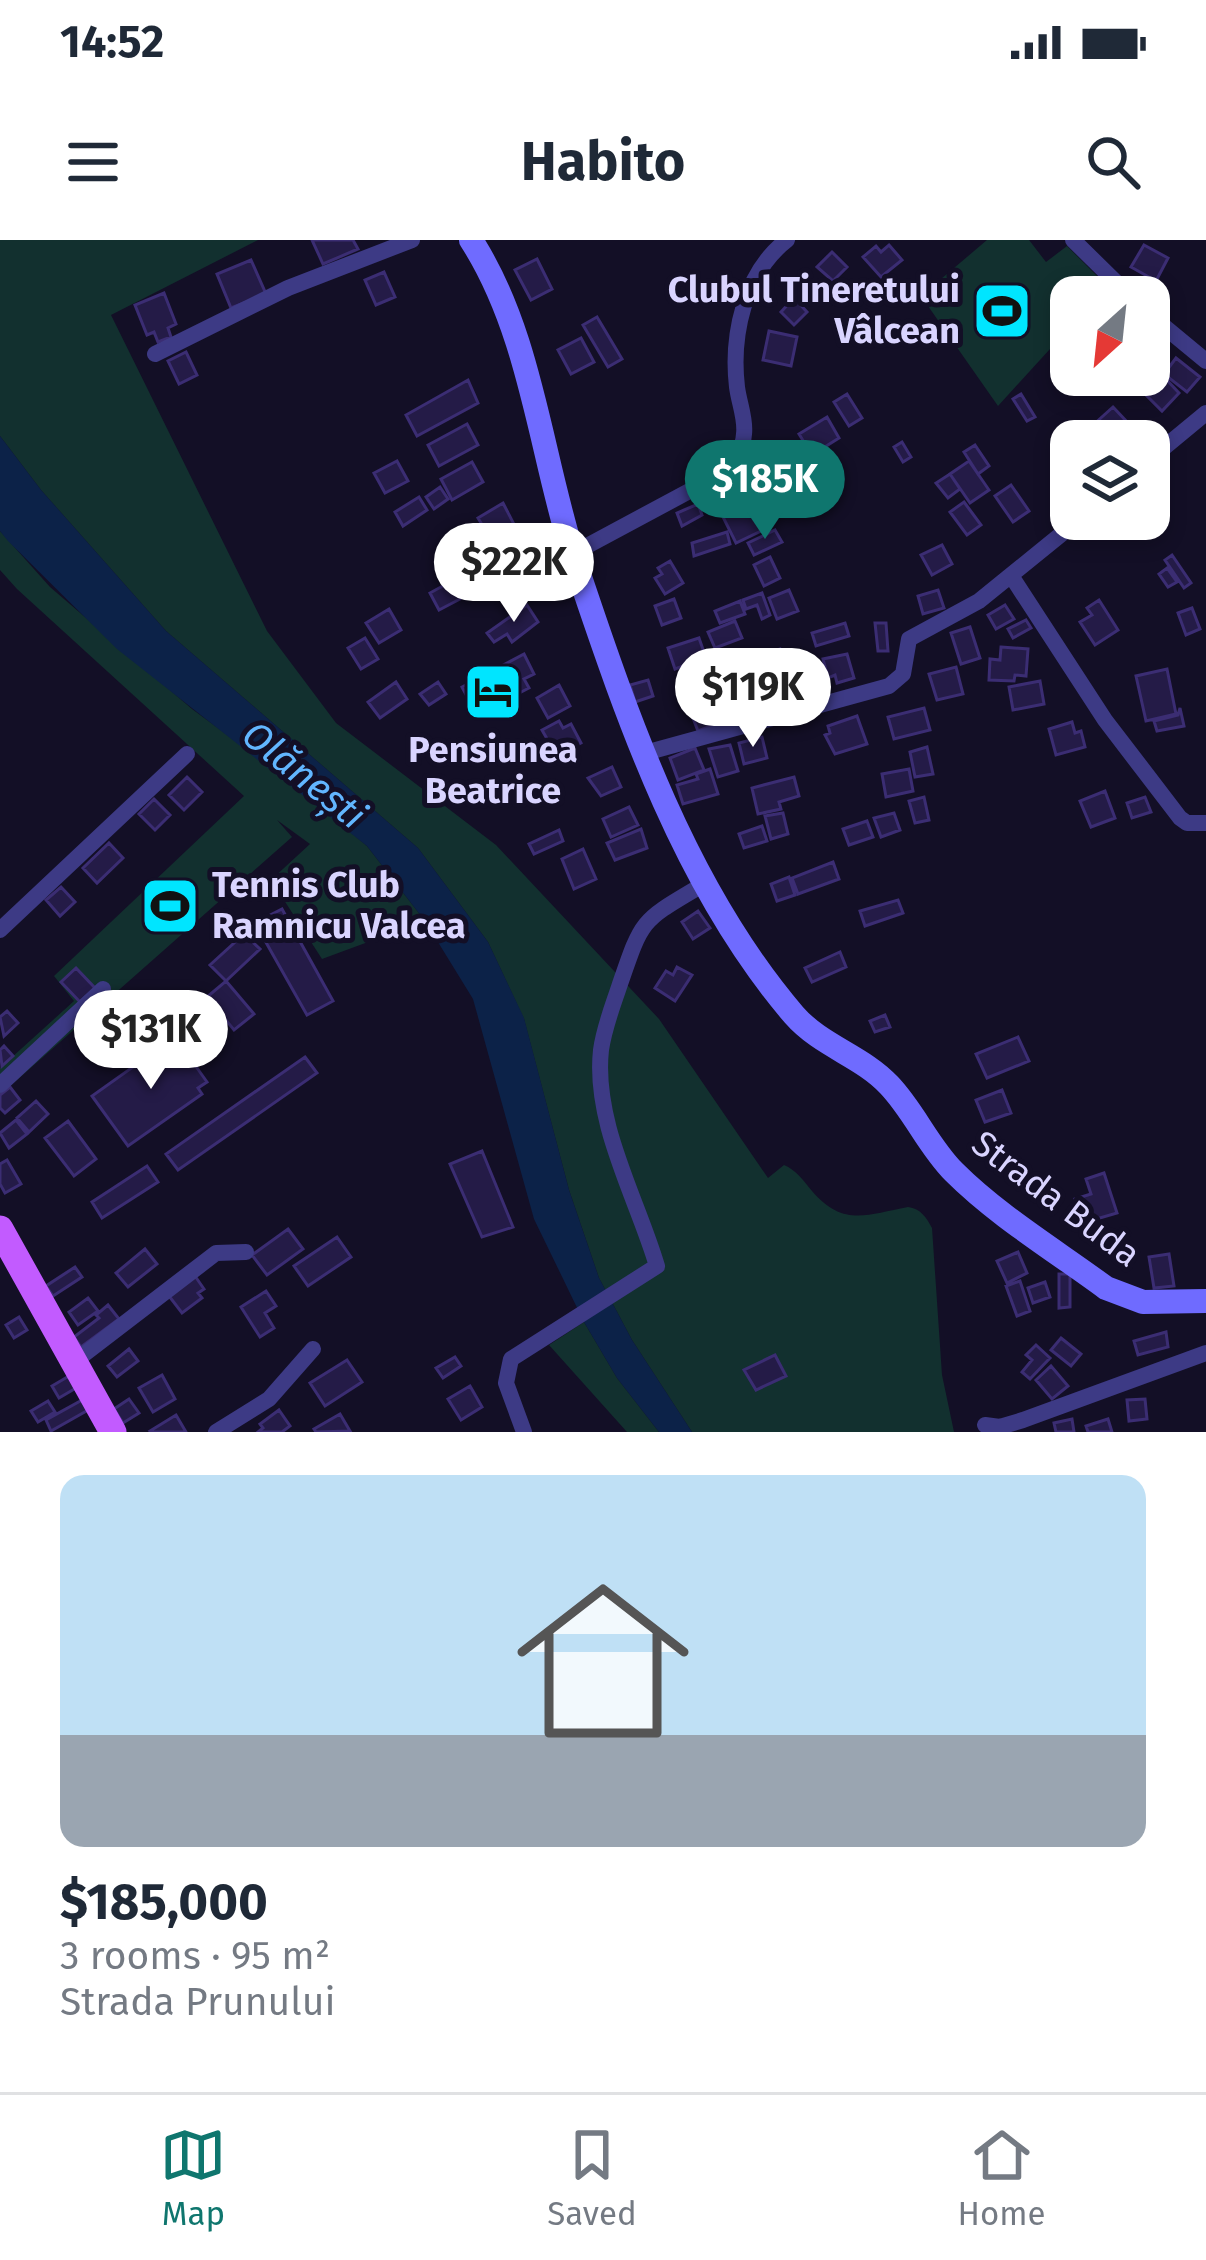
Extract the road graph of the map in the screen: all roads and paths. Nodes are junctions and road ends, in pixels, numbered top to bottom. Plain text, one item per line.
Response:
1 (412, 240) edge
2 (471, 240) edge
3 (787, 240) edge
4 (1073, 240) edge
5 (1110, 276) edge
6 (1170, 331) edge
7 (155, 353) dead end
8 (1206, 361) edge
9 (1206, 413) edge
10 (1170, 443) edge
11 (1056, 540) edge
12 (572, 554) junction
13 (1012, 578) junction
14 (645, 753) junction
15 (187, 754) dead end
16 (1206, 823) edge
17 (704, 884) junction
18 (0, 930) edge
19 (103, 989) dead end
20 (0, 1085) edge
21 (0, 1228) edge
22 (246, 1252) dead end
23 (1206, 1301) edge
24 (313, 1349) dead end
25 (1206, 1353) edge
26 (74, 1362) junction
27 (986, 1424) dead end
28 (112, 1432) edge
29 (216, 1432) edge
30 (524, 1432) edge

1 - 7 street
2 - 12 street, Strada Buda
3 - 12 street
4 - 5 street
6 - 8 street
9 - 10 street
11 - 13 street
12 - 14 street, Strada Buda
13 - 14 street
13 - 16 street
14 - 17 street, Strada Buda
15 - 18 street
17 - 23 street, Strada Buda
17 - 30 street
19 - 20 street
21 - 26 main road
22 - 26 street
24 - 29 street
25 - 27 street
26 - 28 main road

